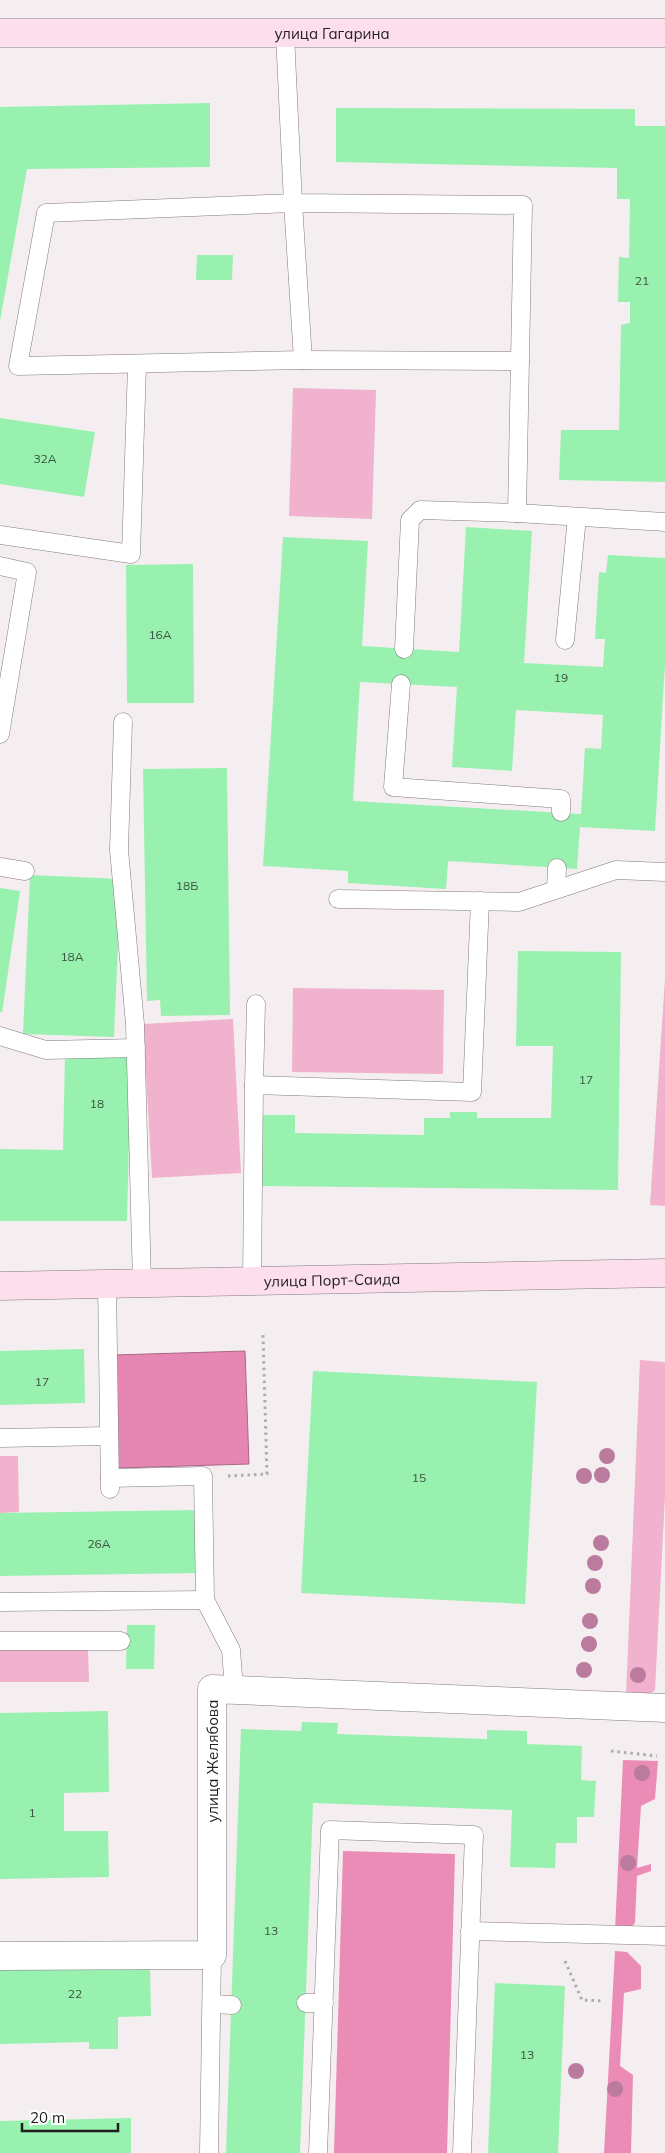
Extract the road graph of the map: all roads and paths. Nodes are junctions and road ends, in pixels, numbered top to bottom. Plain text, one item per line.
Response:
1 (0, 33) edge
2 (285, 34) junction
3 (665, 34) edge
4 (293, 203) junction
5 (303, 360) junction
6 (520, 361) junction
7 (136, 364) junction
8 (517, 513) junction
9 (577, 517) junction
10 (665, 522) edge
11 (0, 535) edge
12 (0, 566) edge
13 (565, 640) dead end
14 (404, 649) dead end
15 (401, 684) dead end
16 (123, 722) dead end
17 (0, 734) edge
18 (561, 812) dead end
19 (0, 867) edge
20 (557, 868) dead end
21 (26, 871) dead end
22 (665, 872) edge
23 (556, 889) junction
24 (338, 899) dead end
25 (480, 901) junction
26 (256, 1004) dead end
27 (0, 1036) edge
28 (136, 1048) junction
29 (254, 1085) junction
30 (665, 1273) edge
31 (252, 1281) junction
32 (142, 1283) junction
33 (107, 1284) junction
34 (0, 1286) edge
35 (263, 1335) dead end
36 (109, 1436) junction
37 (0, 1438) edge
38 (203, 1476) junction
39 (205, 1600) junction
40 (0, 1602) edge
41 (0, 1641) edge
42 (121, 1641) dead end
43 (234, 1689) junction
44 (665, 1708) edge
45 (611, 1751) dead end
46 (657, 1756) dead end
47 (470, 1931) junction
48 (665, 1936) edge
49 (212, 1955) junction
50 (0, 1956) edge
51 (565, 1961) dead end
52 (602, 2001) dead end
53 (306, 2003) dead end
54 (324, 2003) junction
55 (212, 2004) junction
56 (232, 2004) dead end
57 (209, 2153) edge
58 (318, 2153) edge
59 (462, 2153) edge

1 - 2 street, улица Гагарина
2 - 3 street, улица Гагарина
2 - 4 lane
4 - 5 lane
4 - 6 lane
4 - 7 lane
5 - 6 lane
5 - 7 lane
6 - 8 lane
7 - 11 lane
8 - 9 lane
8 - 14 lane
9 - 10 lane
9 - 13 lane
12 - 17 lane
15 - 18 lane
16 - 28 lane
19 - 21 lane
20 - 23 lane
22 - 23 lane
23 - 25 lane
24 - 25 lane
25 - 29 lane
26 - 29 lane
27 - 28 lane
28 - 32 lane
29 - 31 lane
30 - 31 street, улица Порт-Саида
31 - 32 street, улица Порт-Саида
32 - 33 street, улица Порт-Саида
33 - 34 street, улица Порт-Саида
33 - 36 lane
35 - 38 path
36 - 37 lane
36 - 38 lane
38 - 39 lane
39 - 40 lane
39 - 43 lane
41 - 42 lane
43 - 44 street, улица Желябова
43 - 49 street, улица Желябова
45 - 46 path
47 - 48 lane
47 - 54 lane
47 - 59 lane
49 - 50 street
49 - 55 lane
51 - 52 path
53 - 54 lane
54 - 58 lane
55 - 56 lane
55 - 57 lane

